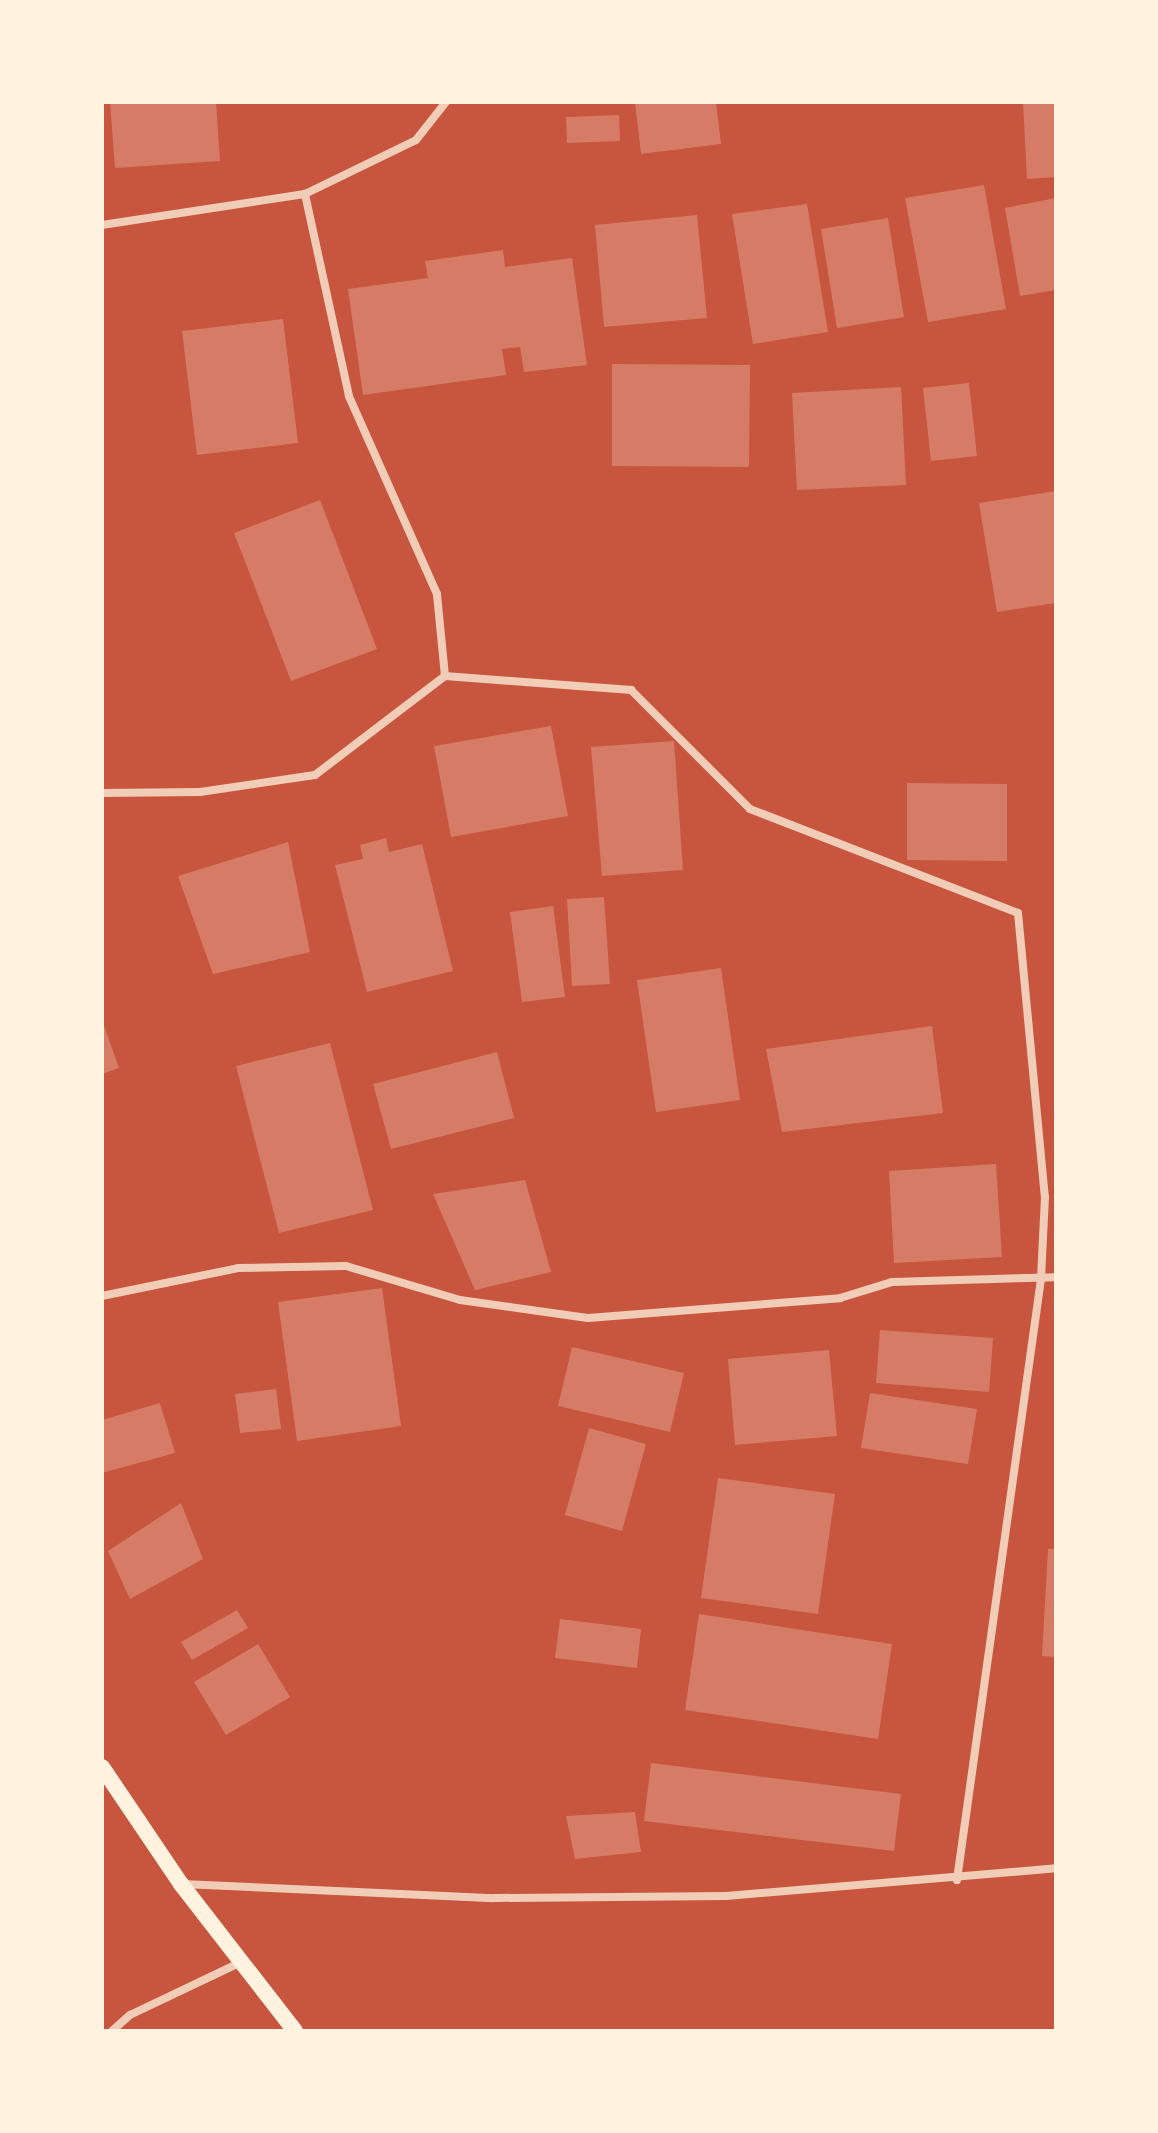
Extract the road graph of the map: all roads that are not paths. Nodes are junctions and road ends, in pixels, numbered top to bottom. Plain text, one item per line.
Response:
1 (446, 102) edge
2 (305, 194) junction
3 (102, 225) edge
4 (445, 676) junction
5 (102, 793) edge
6 (1056, 1277) edge
7 (1041, 1279) junction
8 (102, 1296) edge
9 (102, 1767) edge
10 (1056, 1868) edge
11 (957, 1880) junction
12 (181, 1884) junction
13 (242, 1961) junction
14 (112, 2031) edge
15 (295, 2031) edge

1 - 2 street
2 - 3 street
2 - 4 street
4 - 5 street
4 - 7 street
6 - 7 street
7 - 8 street
7 - 11 street
9 - 12 main road
10 - 11 street
11 - 12 street
12 - 13 main road
13 - 14 street
13 - 15 main road

